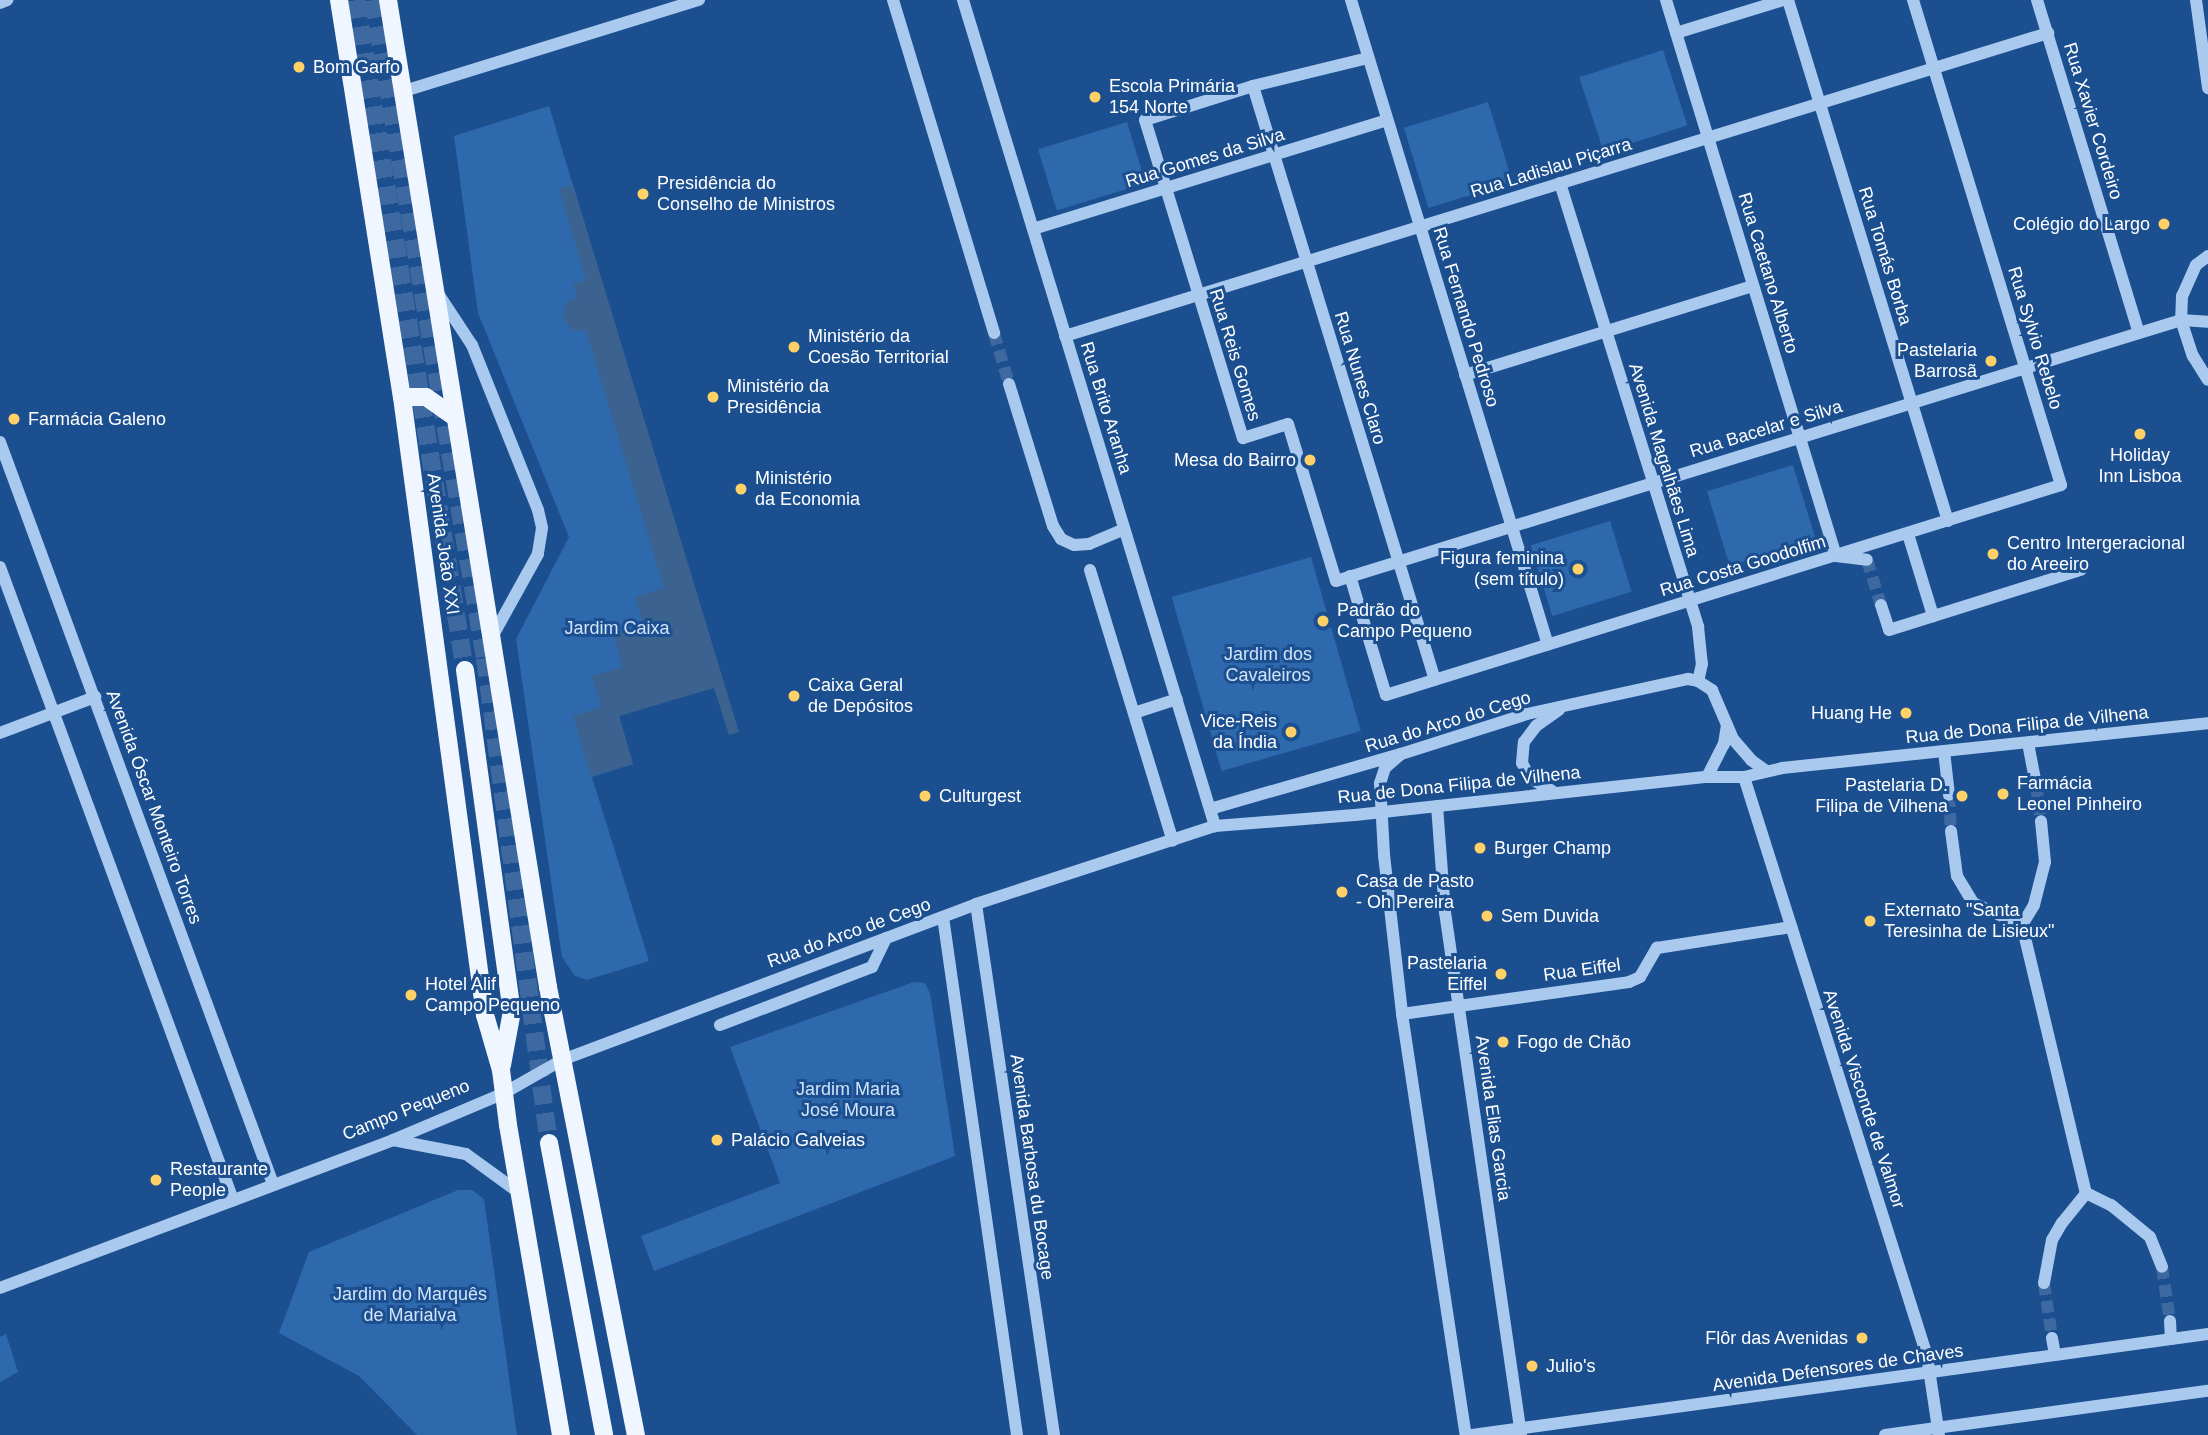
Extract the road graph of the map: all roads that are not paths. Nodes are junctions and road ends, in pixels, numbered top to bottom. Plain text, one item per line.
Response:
1 (7, 0) edge
2 (339, 0) edge
3 (388, 0) edge
4 (699, 0) edge
5 (893, 0) edge
6 (963, 0) edge
7 (1350, 0) edge
8 (1666, 0) edge
9 (1785, 0) edge
10 (1913, 0) edge
11 (2038, 0) edge
12 (2196, 0) edge
13 (0, 3) edge
14 (1676, 33) junction
15 (2048, 33) junction
16 (1368, 58) junction
17 (1934, 68) junction
18 (1253, 86) junction
19 (2208, 88) edge
20 (401, 92) junction
21 (1820, 103) junction
22 (1387, 120) junction
23 (1708, 138) junction
24 (1274, 155) junction
25 (1560, 183) junction
26 (1166, 188) junction
27 (1420, 227) junction
28 (1032, 229) junction
29 (2208, 256) edge
30 (1307, 262) junction
31 (432, 284) junction
32 (1753, 286) junction
33 (1199, 295) junction
34 (2181, 320) junction
35 (2208, 322) edge
36 (1606, 331) junction
37 (2139, 332) junction
38 (994, 333) tunnel mouth
39 (1065, 336) junction
40 (2026, 368) junction
41 (1465, 375) junction
42 (2208, 380) edge
43 (1009, 384) tunnel mouth
44 (402, 397) junction
45 (1912, 403) junction
46 (453, 416) junction
47 (1800, 437) junction
48 (0, 442) edge
49 (1654, 483) junction
50 (2061, 485) joint
51 (1948, 521) junction
52 (1512, 527) junction
53 (1124, 528) junction
54 (1908, 534) junction
55 (1836, 556) junction
56 (1867, 560) dead end
57 (1398, 561) junction
58 (0, 567) edge
59 (1090, 570) dead end
60 (2081, 570) dead end
61 (1350, 576) junction
62 (1336, 581) joint
63 (1690, 601) junction
64 (1881, 606) tunnel mouth
65 (1933, 616) junction
66 (492, 637) junction
67 (1548, 645) junction
68 (464, 670) tunnel mouth
69 (1435, 680) junction
70 (1699, 681) junction
71 (95, 697) junction
72 (1177, 699) junction
73 (1562, 708) junction
74 (52, 713) junction
75 (1133, 713) junction
76 (2208, 723) edge
77 (1727, 725) junction
78 (0, 733) edge
79 (2028, 743) junction
80 (1944, 751) junction
81 (1401, 754) junction
82 (1766, 771) junction
83 (1707, 777) junction
84 (1744, 777) junction
85 (2036, 785) tunnel mouth
86 (1553, 791) junction
87 (1949, 795) tunnel mouth
88 (1437, 806) junction
89 (1210, 809) junction
90 (1380, 812) junction
91 (2041, 821) tunnel mouth
92 (1215, 826) junction
93 (1951, 831) tunnel mouth
94 (1173, 841) junction
95 (976, 904) junction
96 (943, 917) junction
97 (2022, 925) junction
98 (1791, 927) junction
99 (886, 938) junction
100 (1459, 1005) junction
101 (1402, 1014) junction
102 (720, 1026) dead end
103 (562, 1060) junction
104 (501, 1070) junction
105 (503, 1093) junction
106 (393, 1140) junction
107 (549, 1143) tunnel mouth
108 (273, 1184) junction
109 (2086, 1193) junction
110 (521, 1194) junction
111 (233, 1200) junction
112 (2162, 1267) tunnel mouth
113 (2044, 1283) tunnel mouth
114 (0, 1288) edge
115 (2170, 1321) tunnel mouth
116 (2208, 1334) edge
117 (2052, 1338) tunnel mouth
118 (2171, 1339) junction
119 (2055, 1354) junction
120 (1929, 1373) junction
121 (2208, 1391) edge
122 (1938, 1431) edge
123 (1521, 1432) edge
124 (562, 1435) edge
125 (604, 1435) edge
126 (636, 1435) edge
127 (1017, 1435) edge
128 (1054, 1435) edge
129 (1466, 1435) edge
130 (1472, 1435) edge
131 (1885, 1435) edge

1 - 13 street
2 - 44 main road, Avenida João XXI
3 - 20 main road, Avenida João XXI
4 - 20 street
5 - 38 street
6 - 28 street, Rua Brito Aranha
7 - 16 street, Rua Fernando Pedroso
8 - 14 street, Rua Caetano Alberto
9 - 14 street
9 - 21 street, Rua Tomás Borba
10 - 17 street, Rua Sylvio Rebelo
11 - 15 street, Rua Xavier Cordeiro
12 - 19 street
14 - 23 street, Rua Caetano Alberto
15 - 17 street, Rua Ladislau Piçarra
15 - 37 street, Rua Xavier Cordeiro
16 - 18 street
16 - 22 street, Rua Fernando Pedroso
17 - 21 street, Rua Ladislau Piçarra
17 - 40 street, Rua Sylvio Rebelo
18 - 24 street, Rua Nunes Claro
18 - 26 street, Rua Reis Gomes
20 - 31 main road, Avenida João XXI
21 - 23 street, Rua Ladislau Piçarra
21 - 45 street, Rua Tomás Borba
22 - 24 street, Rua Gomes da Silva
22 - 27 street, Rua Fernando Pedroso
23 - 25 street, Rua Ladislau Piçarra
23 - 32 street, Rua Caetano Alberto
24 - 26 street, Rua Gomes da Silva
24 - 30 street, Rua Nunes Claro
25 - 27 street, Rua Ladislau Piçarra
25 - 36 street, Avenida Magalhães Lima
26 - 28 street, Rua Gomes da Silva
26 - 33 street, Rua Reis Gomes
27 - 30 street, Rua Ladislau Piçarra
27 - 41 street, Rua Fernando Pedroso
28 - 39 street, Rua Brito Aranha
29 - 34 street
30 - 33 street, Rua Ladislau Piçarra
30 - 57 street, Rua Nunes Claro
31 - 46 main road, Avenida João XXI
31 - 66 street
32 - 36 street
32 - 47 street, Rua Caetano Alberto
33 - 39 street, Rua Ladislau Piçarra
33 - 62 street, Rua Reis Gomes
34 - 35 street, Rua Bacelar e Silva
34 - 37 street, Rua Bacelar e Silva
34 - 42 street
36 - 41 street
36 - 49 street, Avenida Magalhães Lima
37 - 40 street, Rua Bacelar e Silva
39 - 53 street, Rua Brito Aranha
40 - 45 street, Rua Bacelar e Silva
40 - 50 street, Rua Sylvio Rebelo
41 - 52 street, Rua Fernando Pedroso
43 - 53 street
44 - 46 main road
44 - 104 main road, Avenida João XXI
45 - 47 street, Rua Bacelar e Silva
45 - 51 street, Rua Tomás Borba
46 - 66 main road, Avenida João XXI
47 - 49 street, Rua Bacelar e Silva
47 - 55 street, Rua Caetano Alberto
48 - 71 street, Avenida Óscar Monteiro Torres
49 - 52 street, Rua Bacelar e Silva
49 - 63 street, Avenida Magalhães Lima
50 - 51 street, Rua Costa Goodolfim
51 - 54 street, Rua Costa Goodolfim
52 - 57 street, Rua Bacelar e Silva
52 - 67 street, Rua Fernando Pedroso
53 - 72 street, Rua Brito Aranha
54 - 55 street, Rua Costa Goodolfim
54 - 65 street
55 - 56 street
55 - 63 street, Rua Costa Goodolfim
57 - 61 street, Rua Bacelar e Silva
57 - 69 street, Rua Nunes Claro
58 - 74 street
59 - 75 street
60 - 65 street
61 - 62 street, Rua Bacelar e Silva
61 - 69 street, Rua Costa Goodolfim
63 - 67 street, Rua Costa Goodolfim
63 - 70 street, Avenida Magalhães Lima
64 - 65 street
66 - 103 main road, Avenida João XXI
67 - 69 street, Rua Costa Goodolfim
68 - 104 main road
70 - 73 street, Rua do Arco do Cego
70 - 77 street
71 - 74 street
71 - 108 street, Avenida Óscar Monteiro Torres
72 - 75 street
72 - 89 street, Rua Brito Aranha
73 - 81 street, Rua do Arco do Cego
73 - 86 street
74 - 78 street
74 - 111 street
75 - 94 street
76 - 79 street, Rua de Dona Filipa de Vilhena
77 - 82 street
77 - 83 street
79 - 80 street, Rua de Dona Filipa de Vilhena
79 - 85 street
80 - 82 street, Rua de Dona Filipa de Vilhena
80 - 87 street
81 - 89 street, Rua do Arco do Cego
81 - 90 street
82 - 84 street, Rua de Dona Filipa de Vilhena
83 - 84 street, Rua de Dona Filipa de Vilhena
83 - 86 street, Rua de Dona Filipa de Vilhena
84 - 98 street, Avenida Visconde de Valmor
86 - 88 street, Rua de Dona Filipa de Vilhena
88 - 90 street, Rua de Dona Filipa de Vilhena
88 - 100 street, Avenida Elias Garcia
89 - 92 street, Rua Brito Aranha
90 - 92 street, Rua de Dona Filipa de Vilhena
90 - 101 street
91 - 97 street
92 - 94 street, Rua do Arco de Cego
93 - 97 street
94 - 95 street, Rua do Arco de Cego
95 - 96 street, Rua do Arco de Cego
95 - 128 street, Avenida Barbosa du Bocage
96 - 99 street, Rua do Arco de Cego
96 - 127 street
97 - 109 street
98 - 100 street, Rua Eiffel
98 - 120 street, Avenida Visconde de Valmor
99 - 102 street
99 - 103 street, Rua do Arco de Cego
100 - 101 street, Rua Eiffel
100 - 123 street, Avenida Elias Garcia
101 - 129 street
103 - 105 street, Rua do Arco de Cego
103 - 126 main road
104 - 105 main road, Avenida João XXI
105 - 106 street, Campo Pequeno
105 - 110 main road
106 - 108 street, Campo Pequeno
106 - 110 street
107 - 125 main road
108 - 111 street, Campo Pequeno
109 - 112 street
109 - 113 street
110 - 124 main road
111 - 114 street, Campo Pequeno
115 - 118 street
116 - 118 street, Avenida Defensores de Chaves
117 - 119 street
118 - 119 street, Avenida Defensores de Chaves
119 - 120 street, Avenida Defensores de Chaves
120 - 122 street, Avenida Visconde de Valmor
120 - 123 street, Avenida Defensores de Chaves
121 - 122 street
122 - 131 street
123 - 130 street, Avenida Defensores de Chaves

